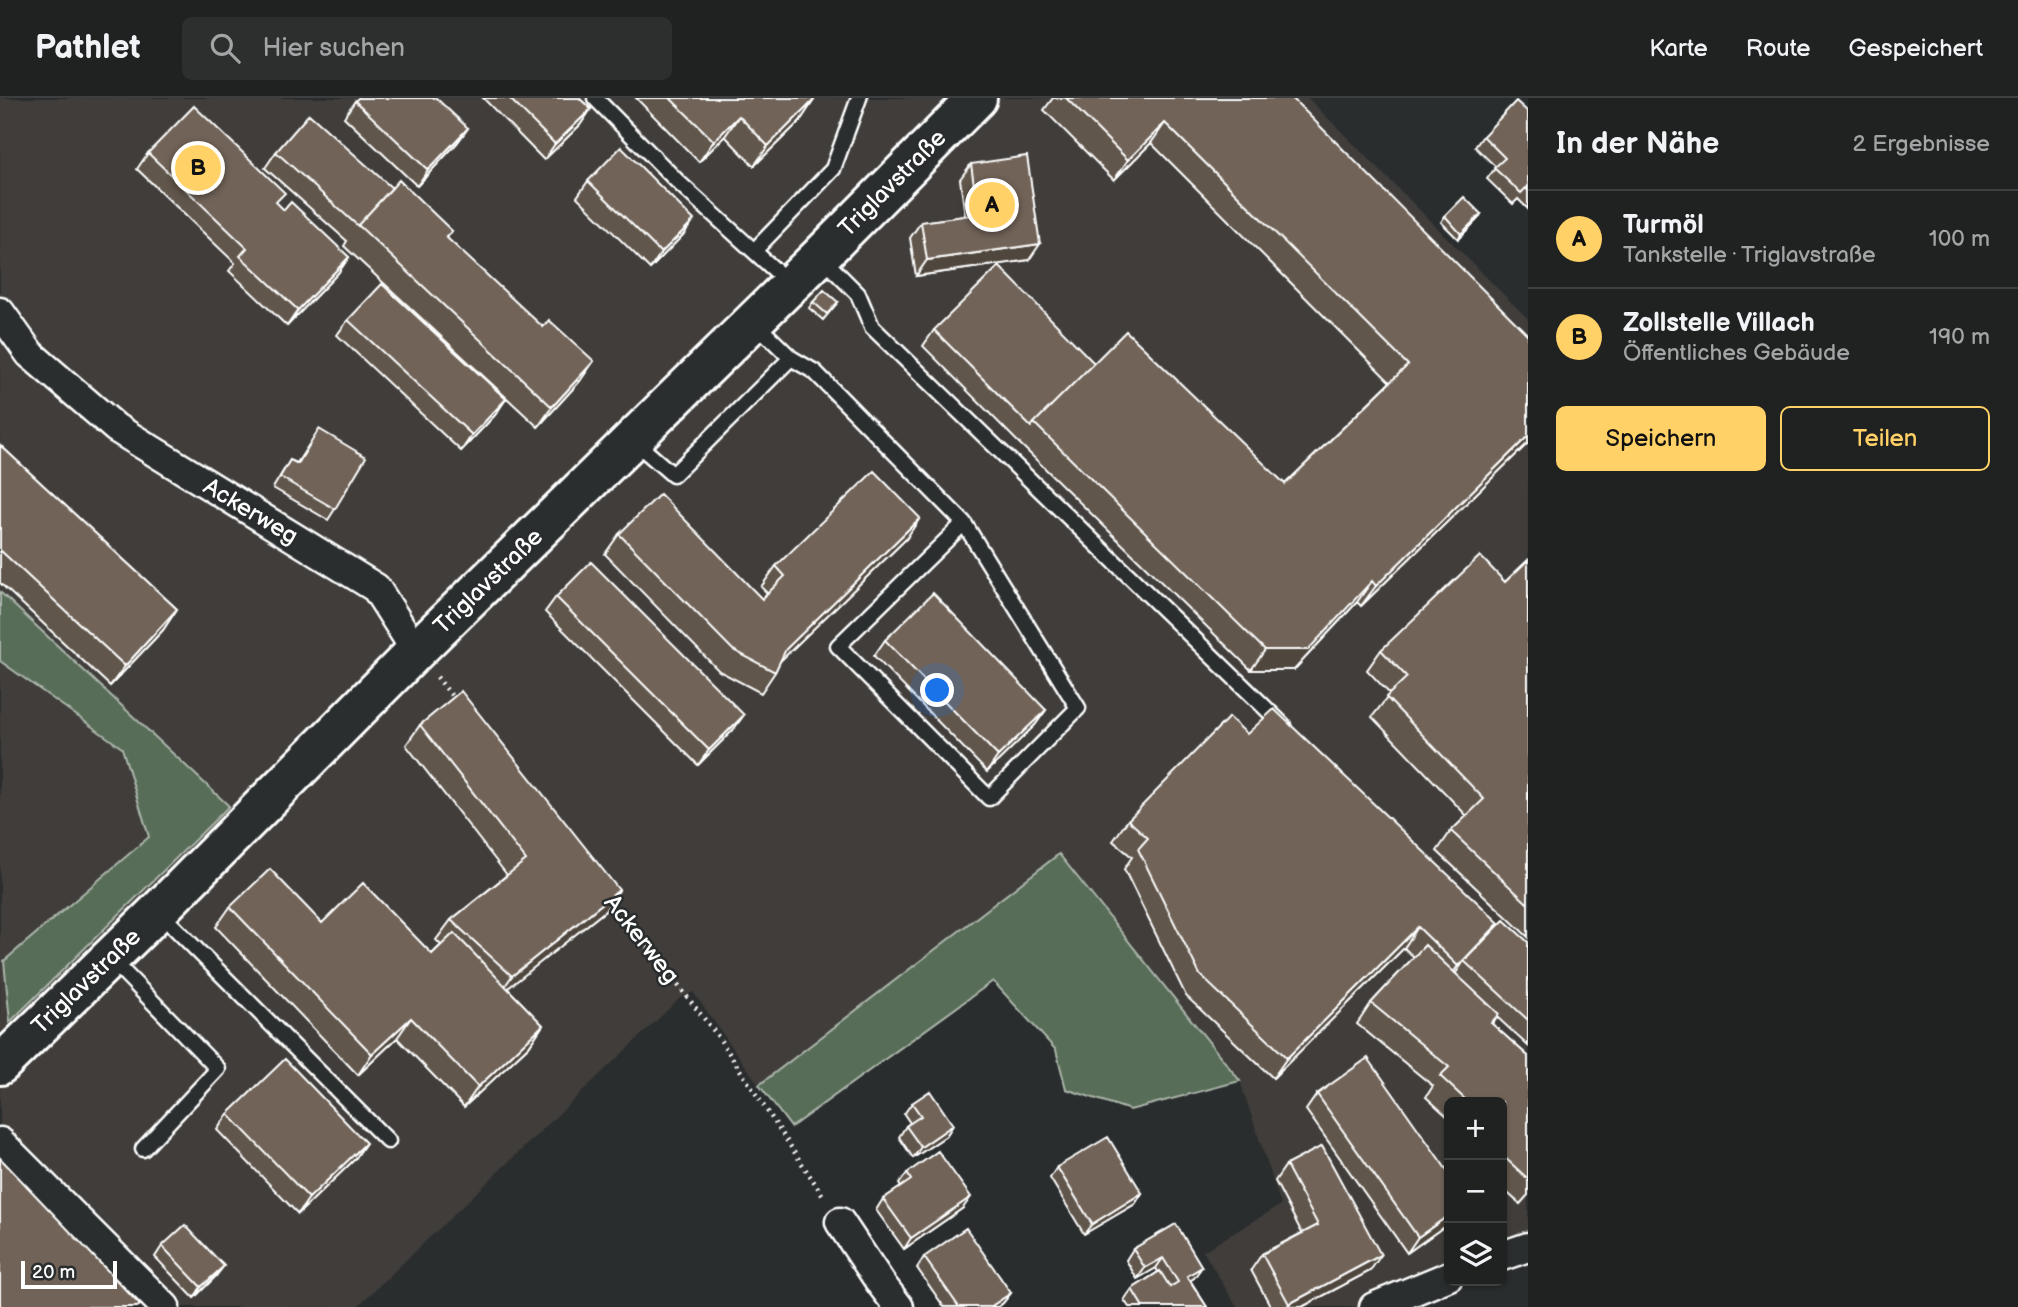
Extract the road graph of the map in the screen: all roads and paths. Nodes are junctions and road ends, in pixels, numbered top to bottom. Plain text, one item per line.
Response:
1 (595, 98) edge
2 (859, 98) edge
3 (977, 98) edge
4 (754, 251) junction
5 (820, 256) junction
6 (790, 285) junction
7 (0, 312) edge
8 (753, 321) junction
9 (791, 358) junction
10 (633, 440) junction
11 (964, 523) junction
12 (416, 651) junction
13 (459, 706) edge
14 (1296, 737) edge
15 (606, 892) edge
16 (158, 911) junction
17 (110, 958) junction
18 (0, 1065) edge
19 (388, 1141) dead end
20 (0, 1142) edge
21 (143, 1149) dead end
22 (840, 1222) joint
23 (1528, 1247) edge
24 (1507, 1254) edge
25 (1444, 1278) edge
26 (165, 1307) edge
27 (899, 1307) edge
28 (1374, 1307) edge

1 - 4 lane
2 - 4 lane
3 - 5 street, Triglavstraße
4 - 6 lane
5 - 6 street, Triglavstraße
5 - 14 lane
6 - 8 street, Triglavstraße
7 - 12 street, Ackerweg
8 - 9 lane
8 - 10 street, Triglavstraße
9 - 10 lane
9 - 11 lane
10 - 12 street, Triglavstraße
11 - 11 lane
12 - 13 path
12 - 16 street, Triglavstraße
15 - 22 path, Ackerweg
16 - 17 street, Triglavstraße
16 - 19 lane
17 - 18 street, Triglavstraße
17 - 21 lane
20 - 26 street
22 - 27 street
23 - 24 street
25 - 28 street

